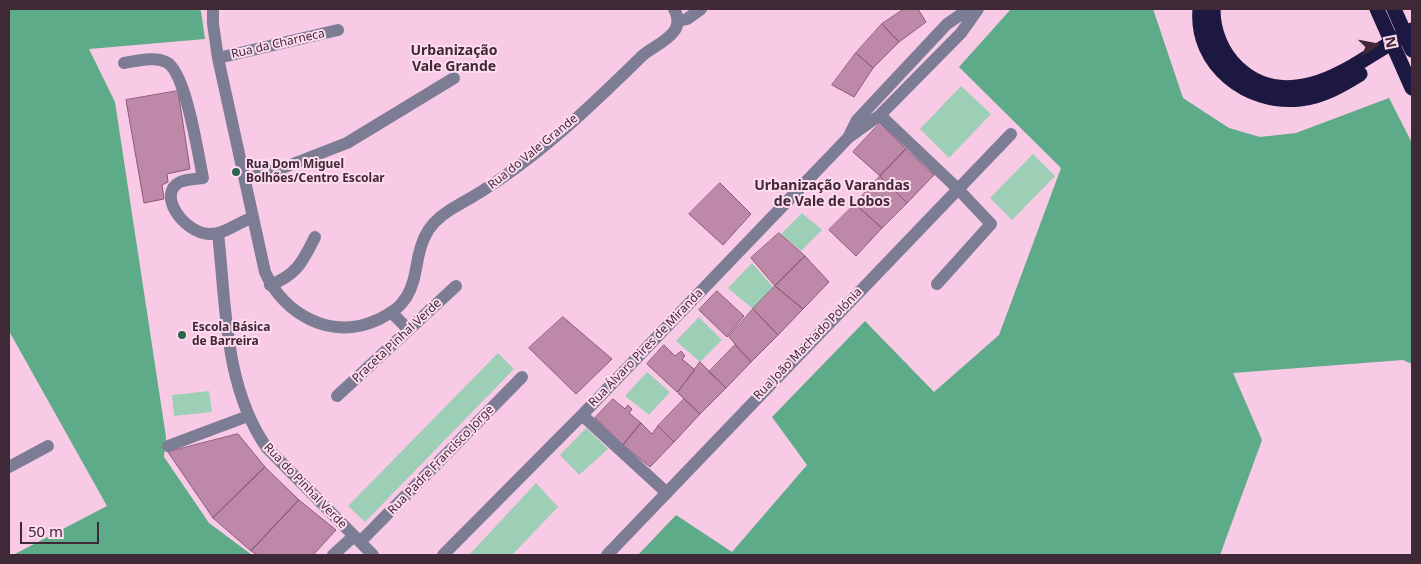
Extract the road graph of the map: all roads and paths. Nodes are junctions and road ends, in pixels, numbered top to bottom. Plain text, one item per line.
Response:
1 (213, 9) edge
2 (701, 9) edge
3 (968, 9) edge
4 (978, 9) edge
5 (1200, 9) edge
6 (1213, 9) edge
7 (1369, 9) edge
8 (1377, 9) edge
9 (1394, 9) edge
10 (676, 15) edge
11 (338, 30) dead end
12 (1385, 30) junction
13 (1412, 30) edge
14 (1412, 42) edge
15 (1412, 50) edge
16 (218, 58) junction
17 (124, 63) dead end
18 (1357, 69) junction
19 (454, 78) dead end
20 (1412, 88) edge
21 (880, 115) junction
22 (1010, 134) dead end
23 (848, 138) junction
24 (246, 179) junction
25 (957, 188) junction
26 (252, 218) junction
27 (218, 233) junction
28 (315, 237) dead end
29 (937, 284) dead end
30 (270, 285) junction
31 (456, 286) dead end
32 (391, 312) junction
33 (409, 330) junction
34 (522, 377) dead end
35 (337, 396) dead end
36 (582, 415) junction
37 (248, 416) junction
38 (48, 446) dead end
39 (168, 446) dead end
40 (9, 467) edge
41 (667, 493) junction
42 (357, 539) junction
43 (333, 555) edge
44 (373, 555) edge
45 (443, 555) edge
46 (607, 555) edge

1 - 16 street, Rua do Vale Grande
2 - 10 street
3 - 23 street, Rua Álvaro Pires de Miranda
4 - 21 street, Rua Álvaro Pires de Miranda
5 - 18 highway
6 - 18 highway
7 - 12 highway
8 - 12 highway
9 - 15 highway
10 - 32 street, Rua do Vale Grande
11 - 16 street, Rua da Charneca
12 - 20 highway
13 - 18 highway, bridge
14 - 18 highway
16 - 24 street, Rua do Vale Grande
17 - 27 street
19 - 24 street
21 - 23 street, Rua Álvaro Pires de Miranda
21 - 25 street
22 - 25 street, Rua João Machado Polónia
23 - 36 street, Rua Álvaro Pires de Miranda
24 - 26 street, Rua do Vale Grande
25 - 29 street
25 - 41 street, Rua João Machado Polónia
26 - 27 street
26 - 30 street, Rua do Vale Grande
27 - 37 street, Rua do Pinhal Verde
28 - 30 street
30 - 32 street, Rua do Vale Grande
31 - 33 street, Praceta Pinhal Verde
32 - 33 street
33 - 35 street, Praceta Pinhal Verde
34 - 42 street, Rua Padre Francisco Jorge
36 - 41 street
36 - 45 street, Rua Álvaro Pires de Miranda
37 - 39 street
37 - 42 street, Rua do Pinhal Verde
38 - 40 street
41 - 46 street, Rua João Machado Polónia
42 - 43 street, Rua Padre Francisco Jorge
42 - 44 street, Rua do Pinhal Verde

